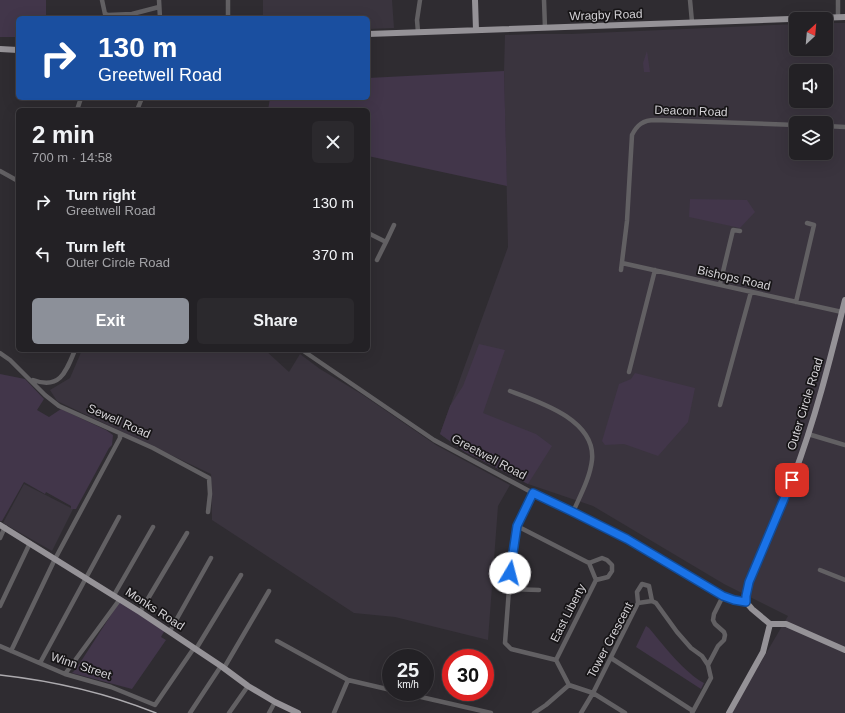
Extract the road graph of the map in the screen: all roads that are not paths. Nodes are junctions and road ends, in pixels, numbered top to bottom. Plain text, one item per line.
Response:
1 (102, 0) edge
2 (159, 0) edge
3 (228, 0) edge
4 (420, 0) edge
5 (475, 0) edge
6 (544, 0) edge
7 (690, 0) edge
8 (838, 0) edge
9 (159, 7) junction
10 (160, 16) edge
11 (228, 16) edge
12 (838, 17) junction
13 (845, 17) edge
14 (692, 22) junction
15 (545, 28) junction
16 (476, 30) junction
17 (418, 32) junction
18 (370, 34) edge
19 (0, 49) edge
20 (16, 50) edge
21 (789, 125) edge
22 (833, 126) edge
23 (845, 127) edge
24 (0, 171) edge
25 (16, 180) edge
26 (807, 223) dead end
27 (394, 225) dead end
28 (740, 231) dead end
29 (370, 234) edge
30 (386, 242) junction
31 (377, 260) dead end
32 (622, 263) junction
33 (621, 270) dead end
34 (655, 270) junction
35 (720, 284) junction
36 (751, 292) junction
37 (845, 300) edge
38 (796, 302) junction
39 (842, 312) junction
40 (74, 352) edge
41 (305, 352) edge
42 (0, 353) edge
43 (629, 372) dead end
44 (31, 380) junction
45 (510, 391) dead end
46 (720, 405) dead end
47 (120, 434) junction
48 (808, 434) junction
49 (845, 445) edge
50 (533, 493) junction
51 (208, 512) dead end
52 (573, 512) junction
53 (119, 517) dead end
54 (2, 526) edge
55 (517, 526) junction
56 (153, 528) dead end
57 (187, 533) dead end
58 (0, 538) edge
59 (30, 543) junction
60 (210, 558) dead end
61 (55, 559) junction
62 (589, 562) junction
63 (820, 570) dead end
64 (240, 575) dead end
65 (86, 578) junction
66 (596, 580) junction
67 (845, 580) edge
68 (508, 588) junction
69 (539, 590) dead end
70 (269, 591) dead end
71 (114, 595) junction
72 (723, 596) junction
73 (120, 599) junction
74 (652, 601) junction
75 (746, 602) junction
76 (638, 603) junction
77 (0, 606) edge
78 (140, 612) junction
79 (770, 624) junction
80 (170, 631) junction
81 (277, 641) dead end
82 (0, 646) edge
83 (195, 648) junction
84 (845, 650) edge
85 (11, 651) junction
86 (611, 658) junction
87 (556, 660) junction
88 (40, 663) junction
89 (708, 665) junction
90 (223, 667) junction
91 (65, 674) junction
92 (348, 680) junction
93 (569, 685) junction
94 (248, 686) junction
95 (382, 688) edge
96 (593, 693) junction
97 (434, 700) edge
98 (275, 702) junction
99 (692, 712) edge
100 (190, 713) edge
101 (229, 713) edge
102 (269, 713) edge
103 (298, 713) edge
104 (334, 713) edge
105 (491, 713) edge
106 (534, 713) edge
107 (581, 713) edge
108 (626, 713) edge
109 (729, 713) edge

1 - 9 street
2 - 9 street
3 - 11 street
4 - 17 street
5 - 16 main road
6 - 15 street
7 - 14 street
8 - 12 street
9 - 10 street
12 - 13 main road, Wragby Road
12 - 14 main road, Wragby Road
14 - 15 main road, Wragby Road
15 - 16 main road, Wragby Road
16 - 17 main road, Wragby Road
17 - 18 main road, Wragby Road
19 - 20 main road
21 - 32 street, Deacon Road
22 - 23 street
24 - 25 street
26 - 38 street
27 - 30 street
28 - 35 street
29 - 30 street
30 - 31 street
32 - 33 street, Deacon Road
32 - 34 street, Bishops Road
34 - 35 street, Bishops Road
34 - 43 street
35 - 36 street, Bishops Road
36 - 38 street, Bishops Road
36 - 46 street
37 - 39 main road, Outer Circle Road
38 - 39 street, Bishops Road
39 - 48 main road, Outer Circle Road
40 - 44 street
41 - 50 street, Greetwell Road
42 - 44 street, Sewell Road
44 - 47 street, Sewell Road
45 - 52 street
47 - 51 street, Sewell Road
47 - 61 street
48 - 49 street
48 - 75 main road, Outer Circle Road
50 - 52 street, Greetwell Road
50 - 55 street
52 - 72 street, Greetwell Road
53 - 65 street
54 - 58 street
54 - 59 main road, Monks Road
55 - 62 street
55 - 68 street
56 - 71 street
57 - 78 street
59 - 61 main road, Monks Road
59 - 77 street
60 - 80 street
61 - 65 main road, Monks Road
61 - 85 street
62 - 66 street, East Liberty
62 - 66 street
63 - 67 street
64 - 83 street
65 - 71 main road, Monks Road
65 - 88 street
66 - 87 street, East Liberty
68 - 69 street
68 - 87 street
70 - 90 street
71 - 73 main road, Monks Road
72 - 75 street, Greetwell Road
72 - 89 street
73 - 78 main road, Monks Road
73 - 91 street
74 - 76 street, Tower Crescent
74 - 76 street
74 - 89 street, Tower Crescent
75 - 79 main road
76 - 86 street, Tower Crescent
78 - 80 main road, Monks Road
79 - 84 main road
79 - 109 main road
80 - 83 main road, Monks Road
81 - 92 street
82 - 85 street, Winn Street
83 - 90 main road, Monks Road
83 - 91 street, Winn Street
85 - 88 street, Winn Street
86 - 96 street, Tower Crescent
86 - 99 street
87 - 93 street
88 - 91 street, Winn Street
89 - 99 street
90 - 94 main road, Monks Road
90 - 100 street
92 - 95 street
92 - 104 street
93 - 96 street
93 - 106 street
94 - 98 main road, Monks Road
94 - 101 street
96 - 107 street, Tower Crescent
96 - 108 street
97 - 105 street
98 - 102 street
98 - 103 main road, Monks Road

